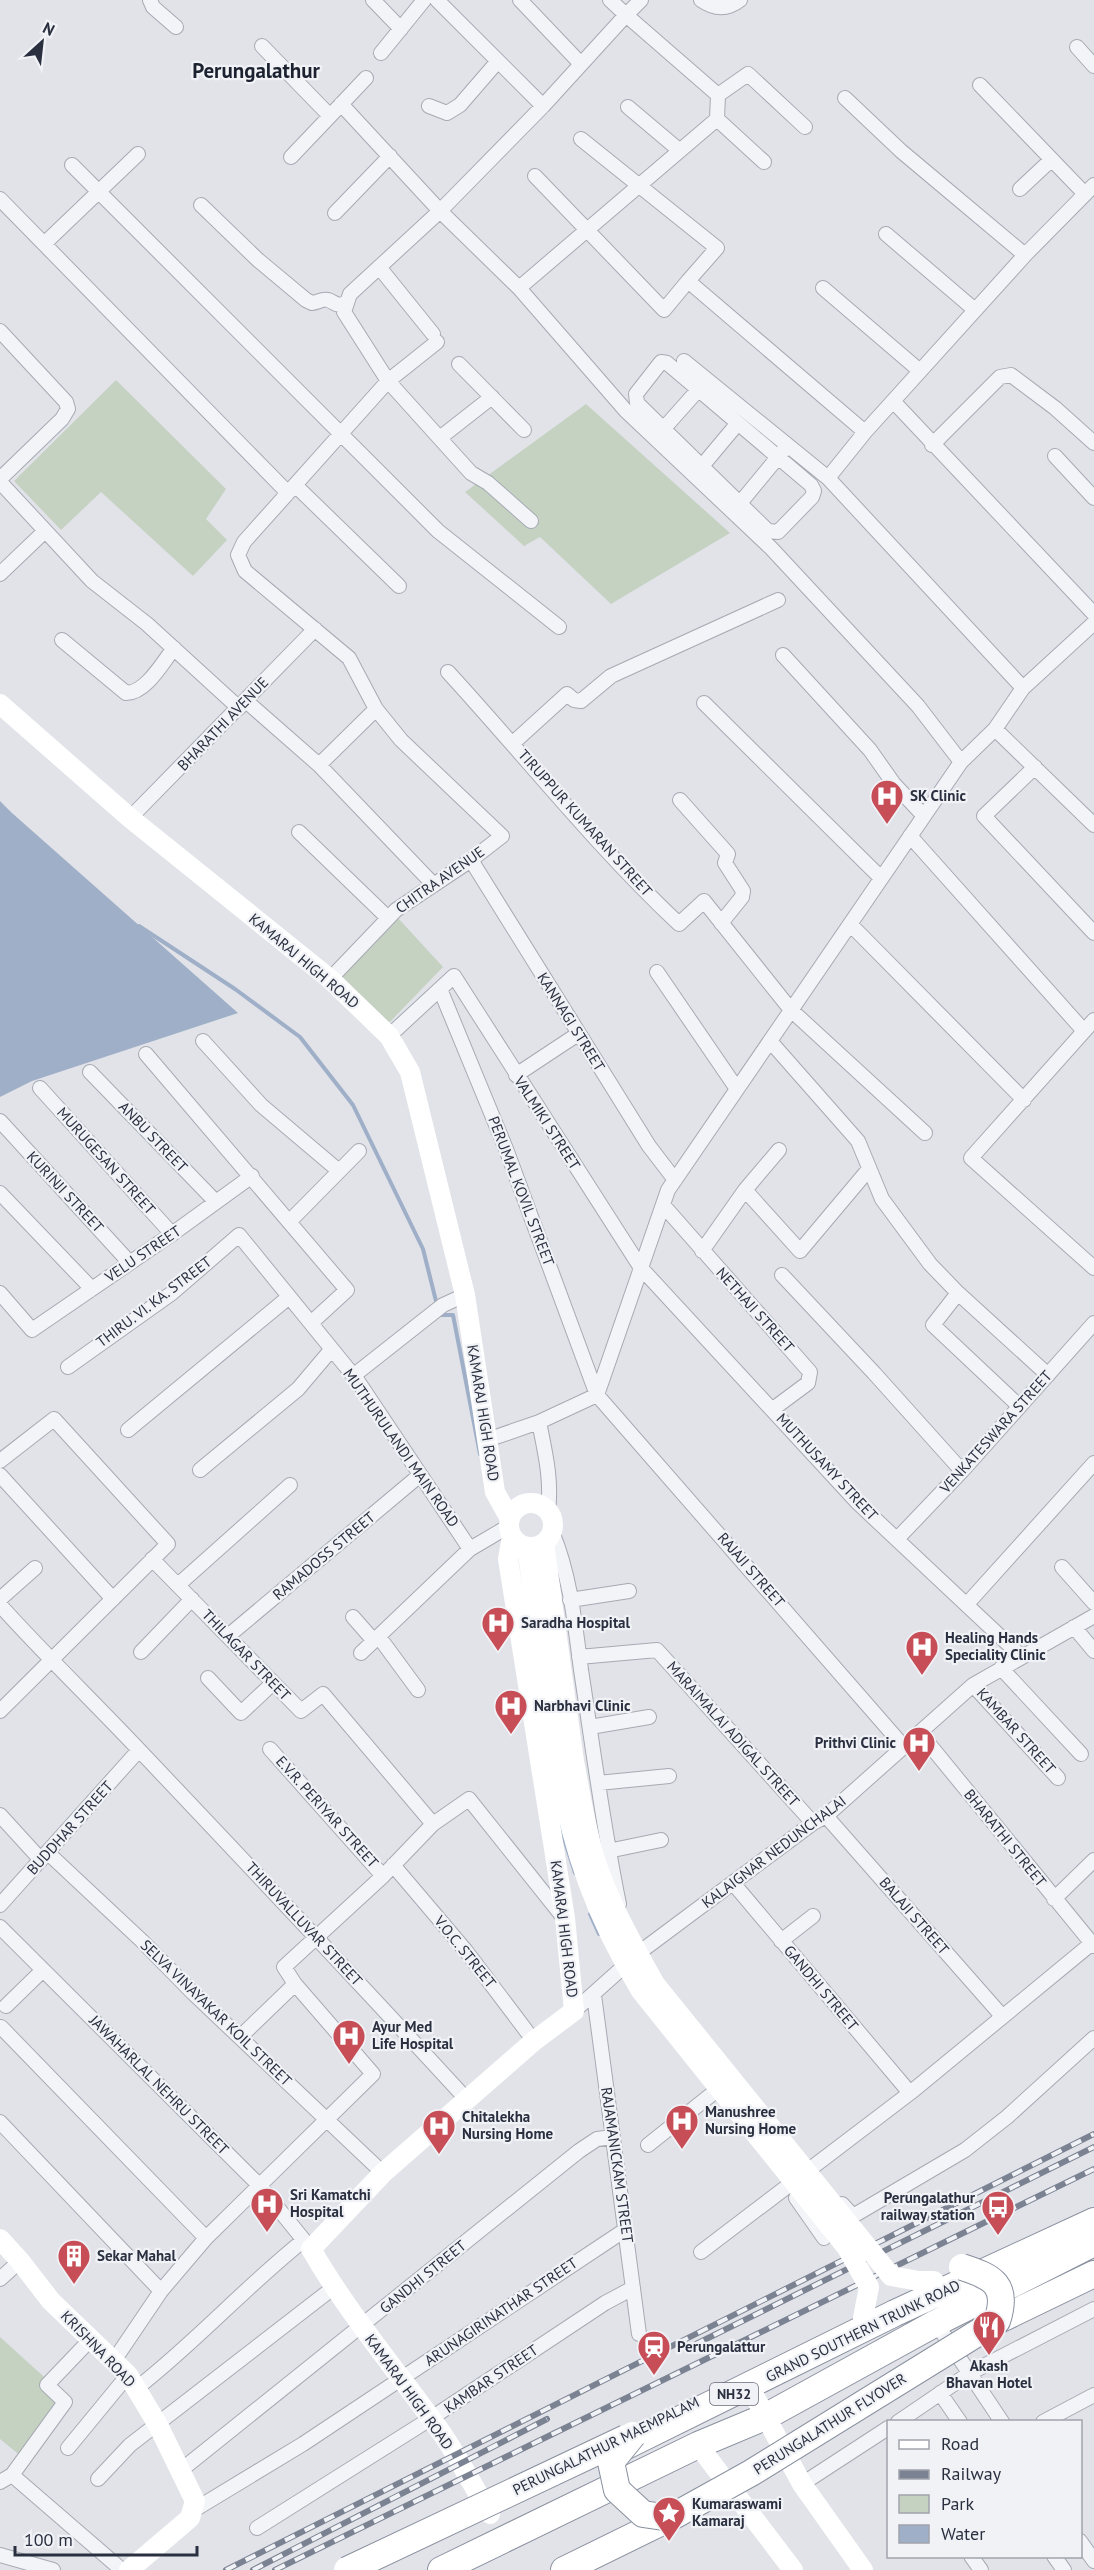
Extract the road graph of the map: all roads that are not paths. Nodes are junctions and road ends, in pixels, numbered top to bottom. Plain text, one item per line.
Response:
1 (150, 0) edge
2 (373, 0) edge
3 (424, 0) edge
4 (438, 0) edge
5 (520, 0) edge
6 (610, 0) edge
7 (640, 0) edge
8 (701, 0) edge
9 (740, 0) edge
10 (626, 15) junction
11 (176, 27) dead end
12 (401, 28) junction
13 (262, 46) dead end
14 (1077, 47) dead end
15 (381, 53) dead end
16 (498, 61) junction
17 (581, 64) junction
18 (1094, 66) edge
19 (366, 78) dead end
20 (980, 85) dead end
21 (718, 95) junction
22 (845, 98) dead end
23 (341, 104) junction
24 (429, 106) dead end
25 (543, 106) junction
26 (628, 107) dead end
27 (330, 116) junction
28 (717, 119) junction
29 (805, 127) dead end
30 (581, 139) dead end
31 (679, 150) junction
32 (138, 154) dead end
33 (390, 156) junction
34 (291, 157) dead end
35 (1051, 160) junction
36 (764, 162) dead end
37 (72, 165) dead end
38 (535, 176) dead end
39 (638, 184) junction
40 (1020, 189) dead end
41 (1090, 190) edge
42 (100, 193) junction
43 (0, 199) edge
44 (201, 206) dead end
45 (440, 211) junction
46 (335, 213) dead end
47 (585, 229) junction
48 (886, 234) dead end
49 (44, 244) junction
50 (1025, 255) junction
51 (379, 267) junction
52 (688, 281) junction
53 (519, 288) junction
54 (823, 288) dead end
55 (347, 302) junction
56 (975, 310) junction
57 (0, 331) edge
58 (684, 361) dead end
59 (459, 364) dead end
60 (920, 371) junction
61 (388, 381) junction
62 (698, 390) junction
63 (492, 397) junction
64 (893, 401) junction
65 (738, 423) junction
66 (524, 430) dead end
67 (864, 432) junction
68 (660, 434) junction
69 (340, 435) junction
70 (441, 437) junction
71 (1094, 443) edge
72 (932, 444) junction
73 (787, 445) junction
74 (1056, 456) dead end
75 (778, 458) junction
76 (702, 466) junction
77 (828, 478) junction
78 (0, 481) edge
79 (291, 489) junction
80 (1094, 498) edge
81 (736, 507) junction
82 (531, 521) dead end
83 (45, 531) junction
84 (0, 574) edge
85 (399, 586) dead end
86 (778, 600) dead end
87 (1094, 614) edge
88 (1094, 623) edge
89 (559, 627) dead end
90 (315, 629) junction
91 (62, 640) dead end
92 (174, 648) junction
93 (783, 655) dead end
94 (448, 672) dead end
95 (1023, 688) junction
96 (704, 703) dead end
97 (0, 704) edge
98 (243, 704) junction
99 (376, 709) junction
100 (995, 729) junction
101 (513, 743) junction
102 (961, 762) junction
103 (319, 765) junction
104 (1035, 768) junction
105 (680, 800) dead end
106 (924, 816) junction
107 (1091, 816) edge
108 (130, 818) junction
109 (299, 832) dead end
110 (910, 836) junction
111 (471, 860) junction
112 (881, 878) junction
113 (434, 885) junction
114 (388, 918) junction
115 (721, 923) junction
116 (850, 924) junction
117 (1092, 927) edge
118 (657, 972) dead end
119 (330, 979) junction
120 (440, 989) junction
121 (791, 1010) junction
122 (1094, 1020) edge
123 (1084, 1031) junction
124 (578, 1034) junction
125 (389, 1036) junction
126 (203, 1041) dead end
127 (770, 1041) junction
128 (146, 1054) dead end
129 (90, 1072) dead end
130 (516, 1075) junction
131 (40, 1088) dead end
132 (737, 1089) junction
133 (1024, 1100) junction
134 (0, 1121) edge
135 (925, 1133) dead end
136 (359, 1150) dead end
137 (779, 1150) dead end
138 (868, 1169) junction
139 (339, 1171) junction
140 (252, 1176) junction
141 (675, 1180) junction
142 (745, 1190) junction
143 (0, 1193) edge
144 (216, 1202) junction
145 (663, 1205) junction
146 (290, 1221) junction
147 (172, 1234) junction
148 (239, 1235) joint
149 (702, 1251) junction
150 (130, 1263) junction
151 (641, 1268) junction
152 (1094, 1268) edge
153 (782, 1275) dead end
154 (92, 1289) junction
155 (0, 1293) edge
156 (958, 1293) junction
157 (465, 1295) junction
158 (289, 1297) junction
159 (311, 1323) junction
160 (1094, 1323) edge
161 (331, 1350) junction
162 (68, 1367) dead end
163 (1048, 1375) junction
164 (353, 1376) junction
165 (597, 1395) junction
166 (1019, 1406) junction
167 (773, 1409) junction
168 (539, 1422) junction
169 (128, 1430) dead end
170 (489, 1453) junction
171 (0, 1461) edge
172 (1094, 1463) edge
173 (200, 1470) dead end
174 (962, 1471) junction
175 (0, 1475) edge
176 (420, 1475) junction
177 (290, 1485) dead end
178 (548, 1511) junction
179 (526, 1534) junction
180 (897, 1539) junction
181 (470, 1549) junction
182 (152, 1559) junction
183 (1062, 1567) dead end
184 (35, 1568) dead end
185 (178, 1585) junction
186 (629, 1591) dead end
187 (0, 1599) edge
188 (113, 1599) junction
189 (192, 1599) junction
190 (570, 1600) junction
191 (1094, 1603) edge
192 (967, 1604) junction
193 (0, 1605) edge
194 (1094, 1616) edge
195 (353, 1617) dead end
196 (1074, 1627) junction
197 (228, 1636) junction
198 (376, 1639) junction
199 (1094, 1651) edge
200 (141, 1652) dead end
201 (361, 1653) dead end
202 (579, 1657) junction
203 (1022, 1657) junction
204 (50, 1661) junction
205 (1001, 1668) junction
206 (208, 1678) dead end
207 (273, 1683) junction
208 (973, 1685) junction
209 (418, 1690) dead end
210 (0, 1711) edge
211 (649, 1717) dead end
212 (590, 1726) junction
213 (920, 1733) junction
214 (904, 1747) junction
215 (270, 1749) dead end
216 (139, 1750) junction
217 (1081, 1754) dead end
218 (566, 1763) junction
219 (669, 1776) dead end
220 (1058, 1778) dead end
221 (598, 1783) junction
222 (0, 1815) edge
223 (826, 1816) junction
224 (813, 1823) junction
225 (433, 1824) junction
226 (661, 1840) dead end
227 (608, 1851) junction
228 (45, 1857) junction
229 (1094, 1860) edge
230 (393, 1865) junction
231 (383, 1876) junction
232 (733, 1883) junction
233 (1054, 1899) junction
234 (0, 1905) edge
235 (813, 1916) dead end
236 (565, 1918) junction
237 (0, 1927) edge
238 (316, 1936) junction
239 (781, 1941) junction
240 (1092, 1945) edge
241 (640, 1952) junction
242 (43, 1970) junction
243 (618, 1970) junction
244 (295, 1984) junction
245 (594, 1995) junction
246 (6, 2006) dead end
247 (574, 2011) junction
248 (1002, 2016) junction
249 (1, 2027) edge
250 (240, 2037) junction
251 (1094, 2038) edge
252 (534, 2042) junction
253 (910, 2093) junction
254 (712, 2094) junction
255 (468, 2101) junction
256 (327, 2119) junction
257 (0, 2122) edge
258 (613, 2137) junction
259 (648, 2145) dead end
260 (811, 2168) junction
261 (383, 2174) junction
262 (260, 2186) junction
263 (787, 2186) junction
264 (1094, 2201) edge
265 (1094, 2221) edge
266 (626, 2230) junction
267 (206, 2238) junction
268 (824, 2238) dead end
269 (0, 2239) edge
270 (1094, 2243) edge
271 (307, 2245) junction
272 (701, 2252) dead end
273 (20, 2261) junction
274 (962, 2267) junction
275 (1094, 2274) edge
276 (0, 2279) edge
277 (934, 2281) junction
278 (333, 2288) junction
279 (633, 2288) junction
280 (161, 2291) junction
281 (1094, 2309) edge
282 (862, 2318) junction
283 (997, 2321) junction
284 (936, 2323) junction
285 (361, 2327) junction
286 (639, 2334) dead end
287 (91, 2339) junction
288 (970, 2373) junction
289 (126, 2375) junction
290 (402, 2379) junction
291 (749, 2386) junction
292 (940, 2393) junction
293 (1094, 2395) edge
294 (765, 2417) junction
295 (430, 2419) junction
296 (900, 2420) edge
297 (959, 2420) edge
298 (1001, 2420) edge
299 (1045, 2420) edge
300 (158, 2425) junction
301 (887, 2433) edge
302 (633, 2435) junction
303 (698, 2445) junction
304 (68, 2448) dead end
305 (180, 2471) junction
306 (6, 2479) edge
307 (98, 2479) dead end
308 (802, 2484) junction
309 (194, 2510) junction
310 (490, 2514) junction
311 (670, 2518) junction
312 (257, 2528) dead end
313 (1082, 2544) edge
314 (0, 2555) edge
315 (1094, 2561) edge
316 (1094, 2567) edge
317 (53, 2570) edge
318 (122, 2570) edge
319 (129, 2570) edge
320 (347, 2570) edge
321 (374, 2570) edge
322 (441, 2570) edge
323 (564, 2570) edge
324 (794, 2570) edge
325 (863, 2570) edge
326 (1089, 2570) edge

1 - 11 street
2 - 12 street
3 - 12 street
4 - 16 street
5 - 17 street
6 - 10 street
7 - 10 street
8 - 9 street
10 - 17 street
10 - 21 street
12 - 15 street
13 - 27 street
14 - 18 street
16 - 24 street
16 - 25 street
17 - 25 street
19 - 23 street
20 - 35 street
21 - 28 street
21 - 29 street
22 - 50 street
23 - 27 street
23 - 33 street
25 - 45 street
26 - 31 street
27 - 34 street
28 - 31 street
28 - 36 street
30 - 39 street
31 - 39 street
32 - 42 street
33 - 45 street
33 - 46 street
35 - 40 street
35 - 41 street
37 - 42 street
38 - 47 street
39 - 47 street
39 - 52 street
41 - 50 street
42 - 49 street
42 - 69 street
43 - 49 street
44 - 55 street
45 - 51 street
45 - 53 street
47 - 52 street
47 - 53 street
48 - 56 street
49 - 79 street
50 - 56 street
51 - 55 street
51 - 61 street
52 - 67 street
53 - 68 street
54 - 60 street
55 - 61 street
56 - 60 street
57 - 78 street
58 - 73 street
59 - 63 street
60 - 64 street
61 - 69 street
61 - 70 street
62 - 65 street
62 - 68 street
62 - 68 street
63 - 66 street
63 - 70 street
64 - 67 street
64 - 72 street
65 - 75 street
65 - 76 street
67 - 77 street
68 - 76 street
68 - 81 street
69 - 79 street
69 - 89 street
70 - 82 street
71 - 72 street
72 - 87 street
73 - 75 street
73 - 77 street
74 - 80 street
75 - 81 street
75 - 81 street
76 - 81 street
77 - 95 street
78 - 83 street
79 - 85 street
79 - 90 street
81 - 102 street
83 - 84 street
83 - 92 street
86 - 101 street
88 - 95 street
90 - 98 street, BHARATHI AVENUE
90 - 99 street
91 - 92 street
92 - 98 street
93 - 106 street
94 - 101 street, TIRUPPUR KUMARAN STREET
95 - 100 street
96 - 112 street
97 - 108 street, KAMARAJ HIGH ROAD
98 - 103 street
98 - 108 street, BHARATHI AVENUE
99 - 103 street
99 - 111 street, CHITRA AVENUE
100 - 102 street
100 - 104 street
101 - 115 street, TIRUPPUR KUMARAN STREET
102 - 106 street
103 - 113 street
104 - 107 street
104 - 117 street
105 - 115 street
106 - 110 street
108 - 119 street, KAMARAJ HIGH ROAD
109 - 114 street
110 - 112 street
110 - 123 street
111 - 113 street, CHITRA AVENUE
111 - 124 street, KANNAGI STREET
112 - 116 street
113 - 114 street, CHITRA AVENUE
114 - 119 street, CHITRA AVENUE
115 - 121 street, TIRUPPUR KUMARAN STREET
116 - 121 street
116 - 133 street
118 - 132 street
119 - 125 street, KAMARAJ HIGH ROAD
120 - 125 street
120 - 130 street, VALMIKI STREET
120 - 165 street, PERUMAL KOVIL STREET
121 - 127 street
121 - 135 street, TIRUPPUR KUMARAN STREET
122 - 123 street
123 - 133 street
124 - 130 street
124 - 141 street, KANNAGI STREET
125 - 157 street, KAMARAJ HIGH ROAD
126 - 139 street
127 - 132 street
127 - 138 street
128 - 140 street
129 - 144 street, ANBU STREET
130 - 151 street, VALMIKI STREET
131 - 147 street, MURUGESAN STREET
132 - 141 street
133 - 152 street
134 - 150 street, KURINJI STREET
136 - 139 street
137 - 142 street
138 - 142 street
138 - 156 street
139 - 146 street
140 - 144 street, VELU STREET
140 - 146 street
141 - 145 street
142 - 149 street
143 - 154 street
144 - 147 street, VELU STREET
145 - 149 street, NETHAJI STREET
145 - 151 street
146 - 159 street
147 - 150 street, VELU STREET
148 - 158 street, MUTHURULANDI MAIN ROAD
148 - 162 street, THIRU. VI. KA. STREET
149 - 167 street, NETHAJI STREET
150 - 154 street, VELU STREET
151 - 165 street
151 - 167 street, MUTHUSAMY STREET
153 - 174 street
154 - 155 street, VELU STREET
156 - 163 street
156 - 166 street
157 - 164 street
157 - 170 street, KAMARAJ HIGH ROAD
158 - 159 street, MUTHURULANDI MAIN ROAD
158 - 169 street
159 - 161 street, MUTHURULANDI MAIN ROAD
160 - 163 street, VENKATESWARA STREET
161 - 164 street, MUTHURULANDI MAIN ROAD
161 - 173 street
163 - 166 street, VENKATESWARA STREET
164 - 176 street, MUTHURULANDI MAIN ROAD
165 - 168 street
165 - 214 street, RAJAJI STREET
166 - 174 street, VENKATESWARA STREET
167 - 180 street, MUTHUSAMY STREET
168 - 170 street
168 - 178 street
170 - 179 street, KAMARAJ HIGH ROAD
171 - 182 street
172 - 192 street
174 - 180 street, VENKATESWARA STREET
175 - 188 street
176 - 181 street, MUTHURULANDI MAIN ROAD
176 - 197 street, RAMADOSS STREET
177 - 185 street
178 - 179 street
178 - 179 street
179 - 181 street
179 - 190 street
179 - 218 street
179 - 236 street, KAMARAJ HIGH ROAD
180 - 192 street, MUTHUSAMY STREET
181 - 198 street
182 - 185 street, THILAGAR STREET
182 - 188 street
183 - 191 street
184 - 187 street
185 - 189 street, THILAGAR STREET
186 - 190 street
188 - 204 street
189 - 197 street, THILAGAR STREET
189 - 200 street
190 - 202 street
192 - 203 street, MUTHUSAMY STREET
193 - 204 street, THIRUVALLUVAR STREET
194 - 196 street, KALAIGNAR NEDUNCHALAI
195 - 198 street
196 - 199 street
196 - 203 street, KALAIGNAR NEDUNCHALAI
197 - 207 street, THILAGAR STREET
198 - 201 street
198 - 209 street
202 - 212 street
202 - 224 street, MARAIMALAI ADIGAL STREET
203 - 205 street, KALAIGNAR NEDUNCHALAI
204 - 210 street
204 - 216 street, THIRUVALLUVAR STREET
205 - 208 street, KALAIGNAR NEDUNCHALAI
205 - 217 street
206 - 207 street
207 - 225 street, THILAGAR STREET
208 - 213 street, KALAIGNAR NEDUNCHALAI
208 - 220 street, KAMBAR STREET
211 - 212 street
212 - 221 street
213 - 214 street, KALAIGNAR NEDUNCHALAI
213 - 233 street, BHARATHI STREET
214 - 223 street, KALAIGNAR NEDUNCHALAI
215 - 231 street, E.V.R. PERIYAR STREET
216 - 228 street, BUDDHAR STREET
216 - 238 street, THIRUVALLUVAR STREET
218 - 277 street, bridge
218 - 282 street, bridge
219 - 221 street
221 - 227 street
222 - 228 street, SELVA VINAYAKAR KOIL STREET
223 - 224 street, KALAIGNAR NEDUNCHALAI
223 - 248 street, BALAJI STREET
224 - 232 street, KALAIGNAR NEDUNCHALAI
225 - 230 street
225 - 236 street
226 - 227 street
227 - 241 street
228 - 234 street, BUDDHAR STREET
228 - 250 street, SELVA VINAYAKAR KOIL STREET
229 - 233 street
230 - 231 street
230 - 252 street, V.O.C. STREET
231 - 238 street
232 - 239 street, GANDHI STREET
232 - 241 street, KALAIGNAR NEDUNCHALAI
233 - 240 street, BHARATHI STREET
235 - 239 street
236 - 247 street, KAMARAJ HIGH ROAD
237 - 242 street, JAWAHARLAL NEHRU STREET
238 - 244 street
238 - 255 street, THIRUVALLUVAR STREET
239 - 253 street, GANDHI STREET
240 - 248 street
241 - 243 street, KALAIGNAR NEDUNCHALAI
241 - 260 street
242 - 246 street
242 - 262 street, JAWAHARLAL NEHRU STREET
243 - 245 street, KALAIGNAR NEDUNCHALAI
243 - 254 street
244 - 250 street
244 - 256 street
245 - 247 street, KALAIGNAR NEDUNCHALAI
245 - 258 street, RAJAMANICKAM STREET
247 - 252 street, KAMARAJ HIGH ROAD
248 - 253 street
249 - 267 street
250 - 256 street, SELVA VINAYAKAR KOIL STREET
251 - 260 street
252 - 255 street, KAMARAJ HIGH ROAD
253 - 260 street
254 - 259 street
254 - 263 street
255 - 261 street, KAMARAJ HIGH ROAD
256 - 261 street, SELVA VINAYAKAR KOIL STREET
256 - 262 street
257 - 280 street
258 - 266 street, RAJAMANICKAM STREET
258 - 285 street, GANDHI STREET
260 - 263 street
261 - 271 street, KAMARAJ HIGH ROAD
262 - 267 street
262 - 271 street, JAWAHARLAL NEHRU STREET
263 - 268 street
263 - 272 street
264 - 274 highway, PERUNGALATHUR MAEMPALAM
265 - 291 highway, GRAND SOUTHERN TRUNK ROAD / NH32
266 - 279 street, RAJAMANICKAM STREET
266 - 290 street, ARUNAGIRINATHAR STREET
267 - 280 street
269 - 273 street, KRISHNA ROAD
270 - 284 highway, GRAND SOUTHERN TRUNK ROAD / NH32
271 - 278 street, KAMARAJ HIGH ROAD
271 - 289 street
273 - 276 street
273 - 287 street, KRISHNA ROAD
274 - 277 highway, PERUNGALATHUR MAEMPALAM
274 - 283 highway, bridge
275 - 283 highway, PERUNGALATHUR FLYOVER
277 - 282 highway, PERUNGALATHUR MAEMPALAM, bridge
278 - 285 street, KAMARAJ HIGH ROAD
278 - 300 street
279 - 286 street, RAJAMANICKAM STREET
279 - 295 street, KAMBAR STREET
280 - 289 street
281 - 288 street
282 - 302 highway, PERUNGALATHUR MAEMPALAM
283 - 311 highway, PERUNGALATHUR FLYOVER, bridge
284 - 288 street
284 - 294 highway, GRAND SOUTHERN TRUNK ROAD / NH32
285 - 290 street, KAMARAJ HIGH ROAD
285 - 305 street, GANDHI STREET
287 - 289 street, KRISHNA ROAD
287 - 306 street
288 - 292 street
288 - 298 street
289 - 300 street, KRISHNA ROAD
289 - 304 street
290 - 295 street, KAMARAJ HIGH ROAD
290 - 309 street, ARUNAGIRINATHAR STREET
291 - 294 street
291 - 310 highway, GRAND SOUTHERN TRUNK ROAD / NH32
292 - 296 street
292 - 297 street
293 - 299 street
294 - 303 highway, GRAND SOUTHERN TRUNK ROAD / NH32
294 - 308 street
295 - 310 street, KAMARAJ HIGH ROAD
295 - 312 street, KAMBAR STREET
300 - 305 street, KRISHNA ROAD
300 - 307 street
301 - 308 street
302 - 311 highway, bridge
302 - 320 highway, PERUNGALATHUR MAEMPALAM, bridge
303 - 322 highway, GRAND SOUTHERN TRUNK ROAD / NH32
303 - 324 street
305 - 309 street, KRISHNA ROAD
306 - 318 street
308 - 325 street
309 - 319 street
310 - 321 highway, GRAND SOUTHERN TRUNK ROAD / NH32
311 - 323 highway, PERUNGALATHUR FLYOVER
313 - 315 street
314 - 317 street
316 - 326 street

